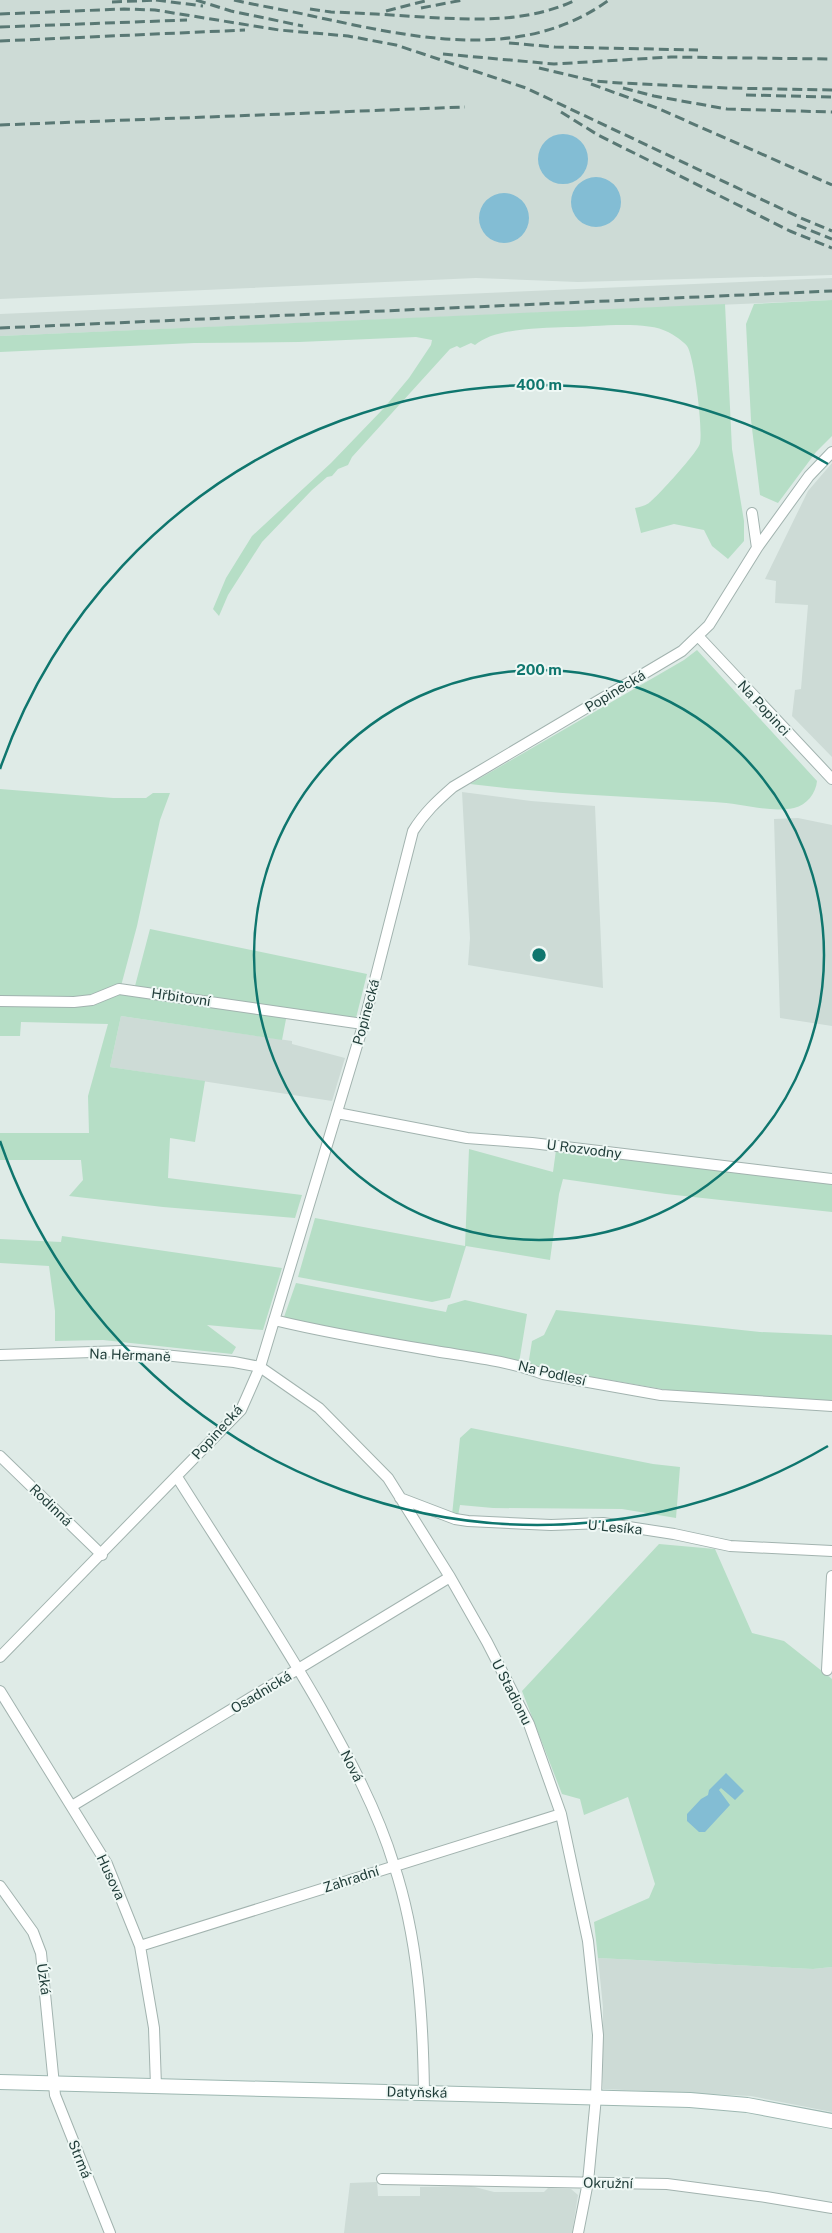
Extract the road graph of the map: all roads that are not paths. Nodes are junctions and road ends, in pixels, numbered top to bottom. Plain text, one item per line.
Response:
1 (832, 452) edge
2 (752, 513) dead end
3 (757, 548) junction
4 (698, 636) junction
5 (832, 779) edge
6 (0, 1001) edge
7 (363, 1024) junction
8 (336, 1113) junction
9 (832, 1179) edge
10 (274, 1320) junction
11 (0, 1355) edge
12 (260, 1367) junction
13 (832, 1406) edge
14 (0, 1456) edge
15 (177, 1477) junction
16 (400, 1498) junction
17 (832, 1551) edge
18 (102, 1555) junction
19 (832, 1576) edge
20 (450, 1577) junction
21 (0, 1657) edge
22 (298, 1669) junction
23 (827, 1670) dead end
24 (0, 1691) edge
25 (72, 1806) junction
26 (561, 1814) junction
27 (395, 1866) junction
28 (0, 1886) edge
29 (140, 1946) junction
30 (0, 2082) edge
31 (53, 2084) junction
32 (156, 2086) junction
33 (424, 2092) junction
34 (596, 2097) junction
35 (832, 2121) edge
36 (382, 2179) dead end
37 (588, 2182) junction
38 (832, 2208) edge
39 (110, 2233) edge
40 (578, 2233) edge

1 - 3 street, Popinecká
2 - 3 street
3 - 4 street, Popinecká
4 - 5 street, Na Popinci
4 - 7 street, Popinecká
6 - 7 street, Hřbitovní
7 - 8 street, Popinecká
8 - 9 street, U Rozvodny
8 - 10 street, Popinecká
10 - 12 street, Popinecká
10 - 13 street, Na Podlesí
11 - 12 street, Na Hermaně
12 - 15 street, Popinecká
12 - 16 street, U Stadionu
14 - 18 street, Rodinná
15 - 18 street, Popinecká
15 - 22 street, Nová
16 - 17 street, U Lesíka
16 - 20 street, U Stadionu
18 - 21 street, Popinecká
19 - 23 street
20 - 22 street, Osadnická
20 - 26 street, U Stadionu
22 - 25 street, Osadnická
22 - 27 street, Nová
24 - 25 street, Husova
25 - 29 street, Husova
26 - 27 street, Zahradní
26 - 34 street, U Stadionu
27 - 29 street, Zahradní
27 - 33 street, Nová
28 - 31 street, Úzká
29 - 32 street, Husova
30 - 31 main road, Datyňská
31 - 32 main road, Datyňská
31 - 39 street, Strmá
32 - 33 main road, Datyňská
33 - 34 main road, Datyňská
34 - 35 main road, Datyňská
34 - 37 street, U Stadionu
36 - 37 street, Okružní
37 - 38 street, Okružní
37 - 40 street, U Stadionu

